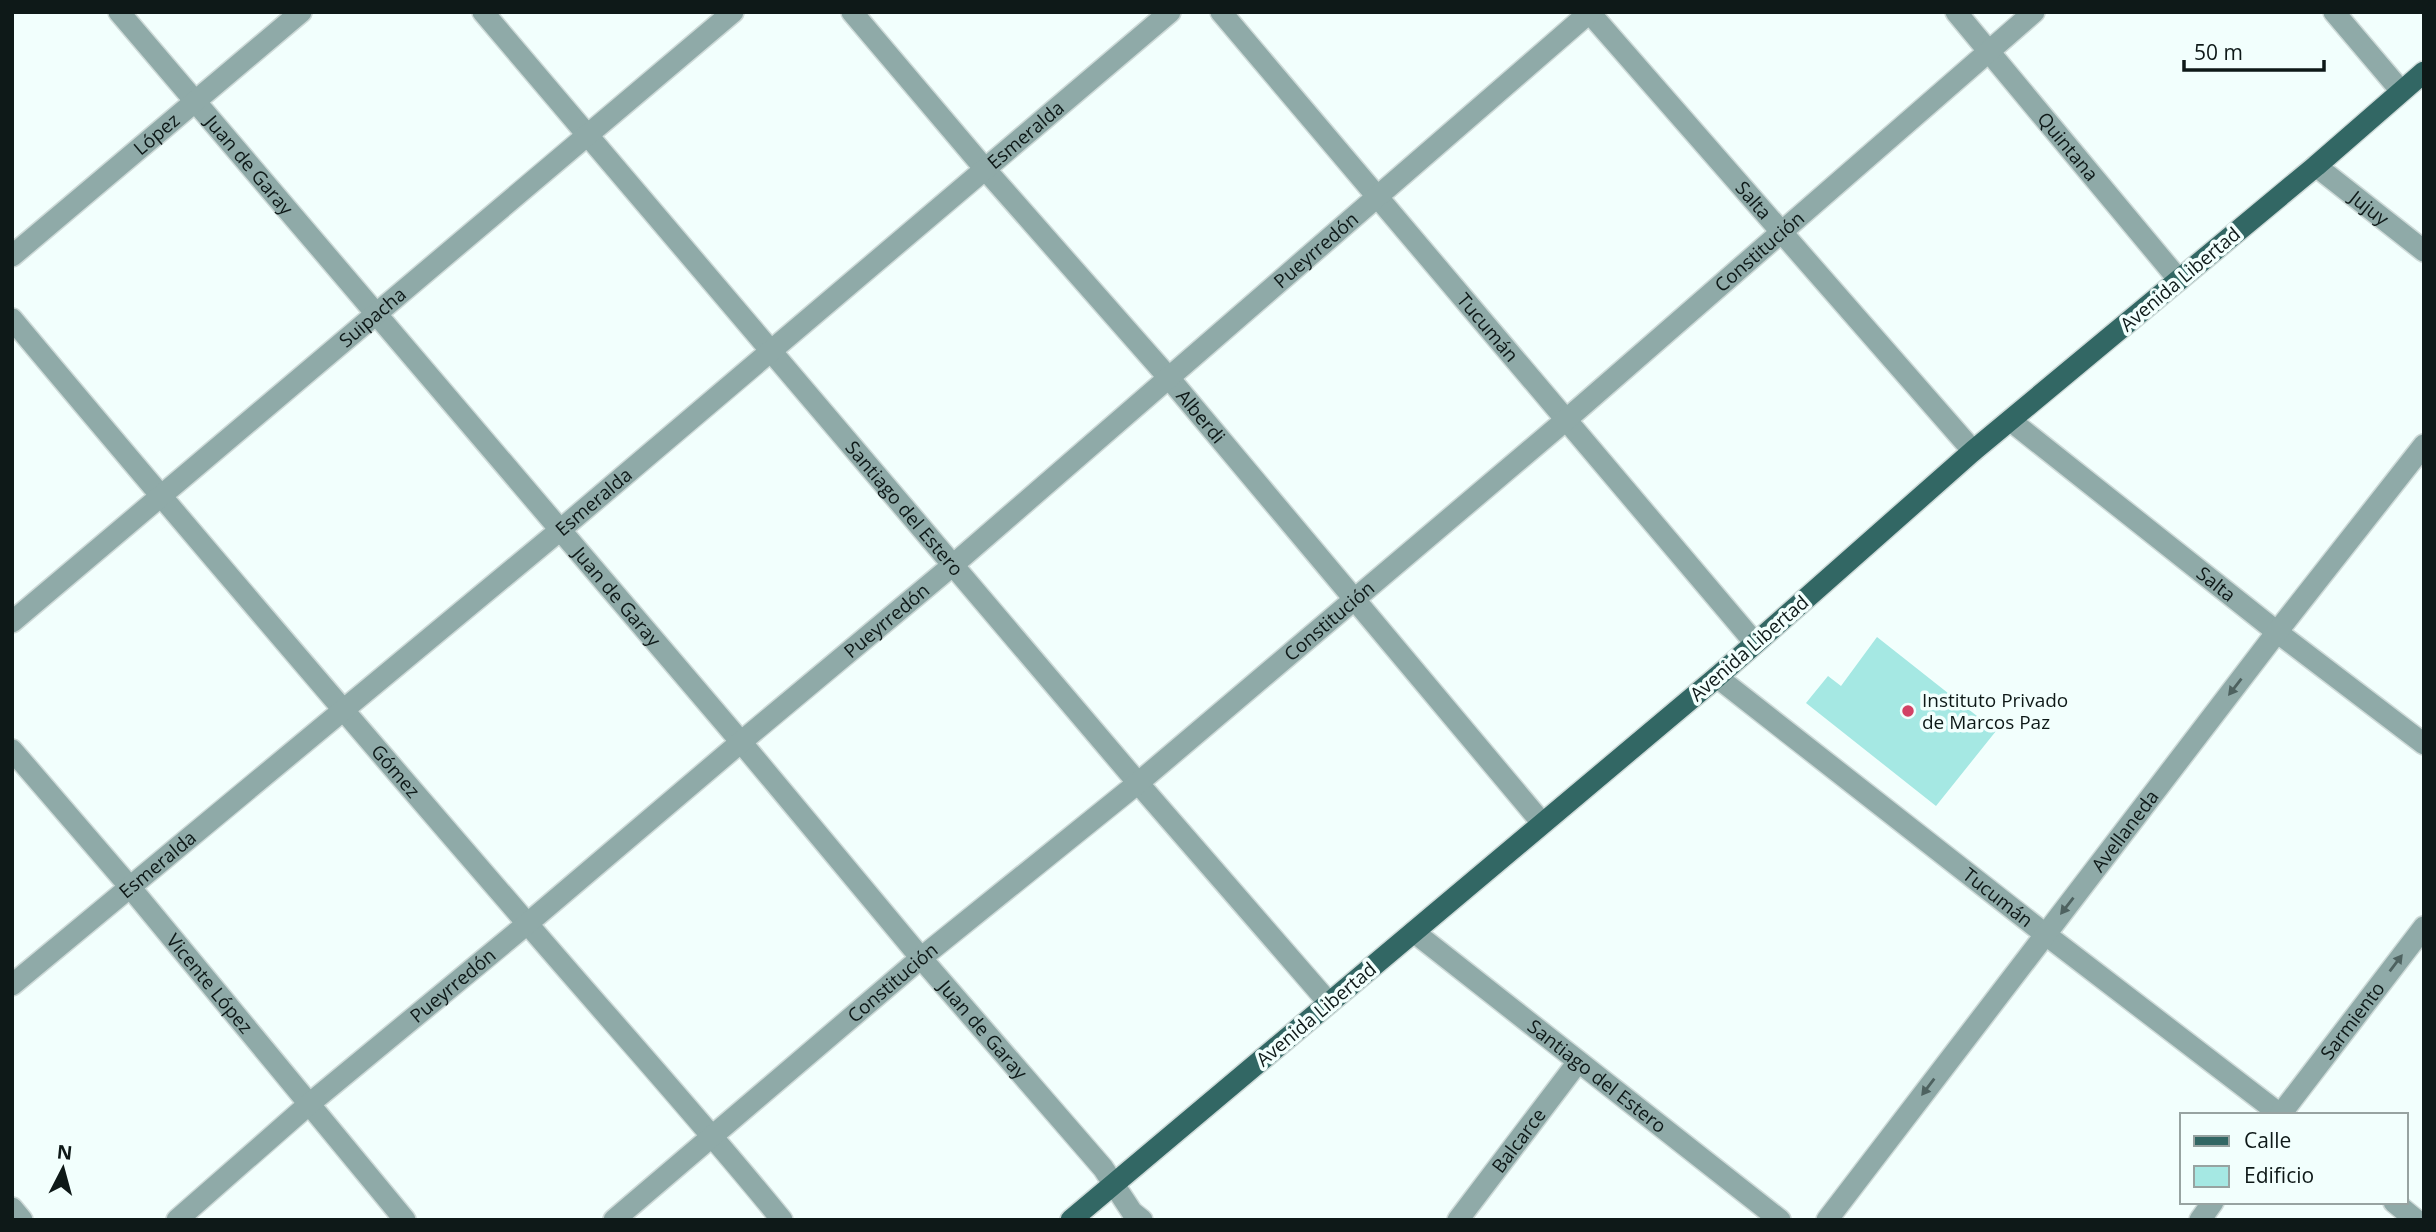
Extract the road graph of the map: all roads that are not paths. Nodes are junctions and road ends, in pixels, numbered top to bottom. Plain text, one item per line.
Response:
1 (119, 12) edge
2 (301, 12) edge
3 (483, 12) edge
4 (733, 12) edge
5 (852, 12) edge
6 (1170, 12) edge
7 (1221, 12) edge
8 (1589, 12) edge
9 (1956, 12) edge
10 (2034, 12) edge
11 (2334, 12) edge
12 (1989, 51) junction
13 (2424, 72) edge
14 (2401, 91) junction
15 (194, 103) junction
16 (589, 134) junction
17 (2316, 166) junction
18 (985, 169) junction
19 (1378, 195) junction
20 (1781, 234) junction
21 (2424, 251) edge
22 (12, 256) edge
23 (2179, 280) junction
24 (376, 314) junction
25 (12, 319) edge
26 (771, 351) junction
27 (1169, 377) junction
28 (1567, 419) junction
29 (2011, 421) junction
30 (2424, 445) edge
31 (1973, 451) junction
32 (159, 495) junction
33 (559, 531) junction
34 (953, 565) junction
35 (1353, 600) junction
36 (12, 622) edge
37 (2277, 632) junction
38 (1755, 643) junction
39 (1717, 677) junction
40 (344, 710) junction
41 (741, 742) junction
42 (2424, 744) edge
43 (12, 750) edge
44 (1138, 783) junction
45 (1542, 823) junction
46 (130, 887) junction
47 (527, 924) junction
48 (2424, 927) edge
49 (1415, 932) junction
50 (2045, 934) junction
51 (921, 958) junction
52 (12, 985) edge
53 (1329, 1003) junction
54 (1578, 1062) junction
55 (308, 1105) junction
56 (2278, 1113) edge
57 (2283, 1113) edge
58 (714, 1137) junction
59 (1115, 1183) junction
60 (2212, 1204) edge
61 (2396, 1204) edge
62 (12, 1208) edge
63 (22, 1220) edge
64 (177, 1220) edge
65 (405, 1220) edge
66 (614, 1220) edge
67 (782, 1220) edge
68 (1071, 1220) edge
69 (1142, 1220) edge
70 (1458, 1220) edge
71 (1780, 1220) edge
72 (1827, 1220) edge
73 (2200, 1220) edge
74 (2416, 1220) edge

1 - 15 street, Juan de Garay
2 - 15 street, López
3 - 16 street, Santiago del Estero
4 - 16 street, Suipacha
5 - 18 street, Alberdi
6 - 18 street, Esmeralda
7 - 19 street, Tucumán
8 - 19 street, Pueyrredón
8 - 20 street, Salta
9 - 12 street, Quintana
10 - 12 street, Constitución
11 - 14 street
12 - 20 street, Constitución
12 - 23 street, Quintana
13 - 14 main road, Avenida Libertad
14 - 17 main road, Avenida Libertad
15 - 22 street, López
15 - 24 street, Juan de Garay
16 - 24 street, Suipacha
16 - 26 street, Santiago del Estero
17 - 21 street, Jujuy
17 - 23 main road, Avenida Libertad
18 - 26 street, Esmeralda
18 - 27 street, Alberdi
19 - 27 street, Pueyrredón
19 - 28 street, Tucumán
20 - 28 street, Constitución
20 - 31 street, Salta
23 - 29 main road, Avenida Libertad
24 - 32 street, Suipacha
24 - 33 street, Juan de Garay
25 - 32 street, Gómez
26 - 33 street, Esmeralda
26 - 34 street, Santiago del Estero
27 - 34 street, Pueyrredón
27 - 35 street, Alberdi
28 - 35 street, Constitución
28 - 38 street, Tucumán
29 - 31 main road, Avenida Libertad
29 - 37 street, Salta
30 - 37 street, Avellaneda
31 - 38 main road, Avenida Libertad
32 - 36 street, Suipacha
32 - 40 street, Gómez
33 - 40 street, Esmeralda
33 - 41 street, Juan de Garay
34 - 41 street, Pueyrredón
34 - 44 street, Santiago del Estero
35 - 44 street, Constitución
35 - 45 street, Alberdi
37 - 42 street, Salta
37 -> 50 street, Avellaneda
38 - 39 main road, Avenida Libertad
39 - 45 main road, Avenida Libertad
39 - 50 street, Tucumán
40 - 46 street, Esmeralda
40 - 47 street, Gómez
41 - 47 street, Pueyrredón
41 - 51 street, Juan de Garay
43 - 46 street, Vicente López
44 - 51 street, Constitución
44 - 53 street, Santiago del Estero
45 - 49 main road, Avenida Libertad
46 - 52 street, Esmeralda
46 - 55 street, Vicente López
47 - 55 street, Pueyrredón
47 - 58 street, Gómez
57 -> 48 street, Sarmiento
49 - 53 main road, Avenida Libertad
49 - 54 street, Santiago del Estero
50 - 56 street, Tucumán
50 -> 72 street, Avellaneda
51 - 58 street, Constitución
51 - 59 street, Juan de Garay
53 - 59 main road, Avenida Libertad
54 - 70 street, Balcarce
54 - 71 street, Santiago del Estero
55 - 64 street, Pueyrredón
55 - 65 street, Vicente López
58 - 66 street, Constitución
58 - 67 street, Gómez
59 - 68 main road, Avenida Libertad
59 - 69 street, Juan de Garay
60 - 73 street
61 - 74 street
62 - 63 street

